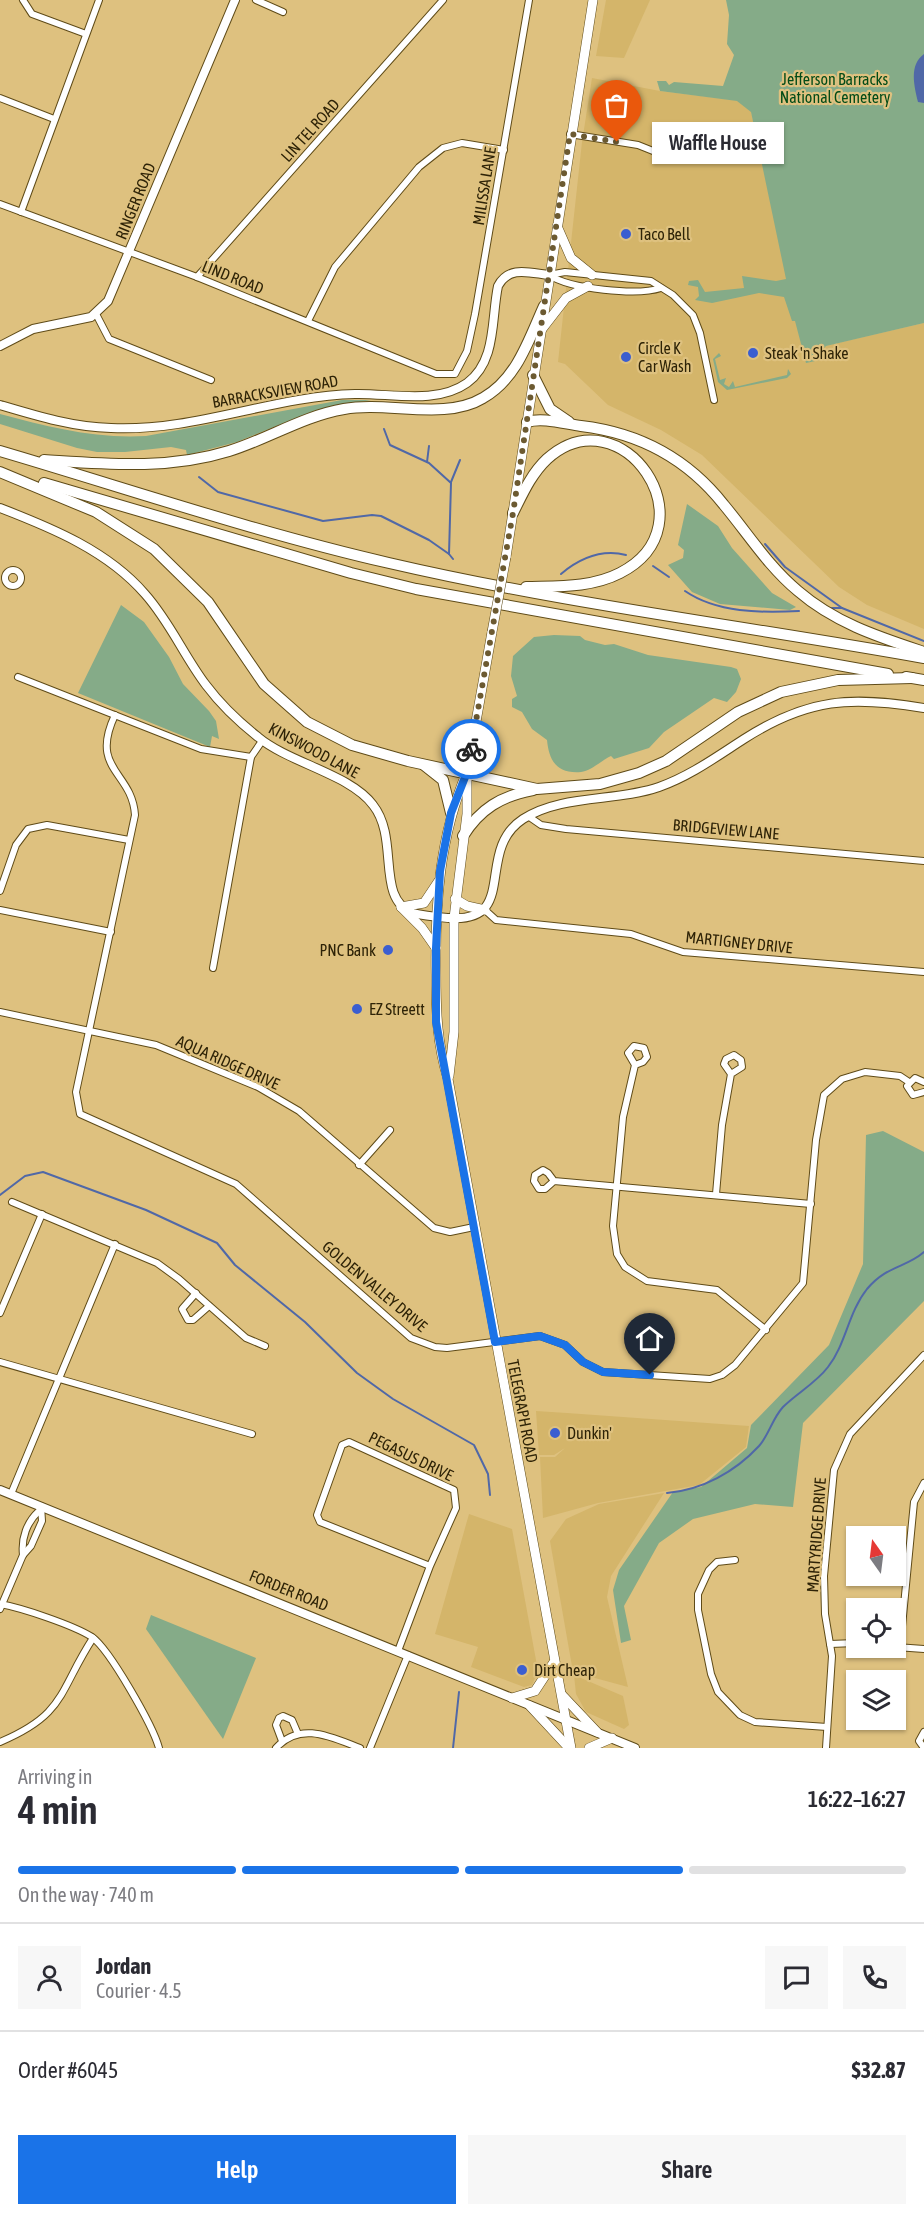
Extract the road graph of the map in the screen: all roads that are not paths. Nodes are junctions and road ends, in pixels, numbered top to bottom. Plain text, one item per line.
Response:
1 (23, 0) edge
2 (99, 0) edge
3 (235, 0) edge
4 (256, 0) edge
5 (443, 0) edge
6 (529, 0) edge
7 (593, 0) edge
8 (283, 12) dead end
9 (86, 34) junction
10 (0, 98) edge
11 (54, 119) junction
12 (570, 134) junction
13 (504, 150) junction
14 (653, 151) dead end
15 (0, 204) edge
16 (21, 212) junction
17 (557, 223) junction
18 (130, 252) junction
19 (592, 274) junction
20 (549, 275) junction
21 (197, 277) junction
22 (588, 286) junction
23 (662, 288) junction
24 (544, 306) junction
25 (96, 314) junction
26 (308, 321) junction
27 (540, 331) junction
28 (0, 346) edge
29 (455, 374) joint
30 (533, 375) junction
31 (211, 380) dead end
32 (714, 400) dead end
33 (0, 405) edge
34 (527, 422) junction
35 (575, 425) junction
36 (0, 452) edge
37 (22, 458) junction
38 (0, 472) edge
39 (0, 508) edge
40 (513, 513) junction
41 (504, 587) junction
42 (924, 652) edge
43 (924, 658) edge
44 (18, 676) dead end
45 (912, 678) junction
46 (924, 680) edge
47 (924, 708) edge
48 (115, 715) junction
49 (262, 741) junction
50 (251, 757) junction
51 (421, 763) junction
52 (467, 772) junction
53 (537, 789) junction
54 (451, 813) junction
55 (528, 816) junction
56 (463, 836) junction
57 (129, 840) junction
58 (924, 861) edge
59 (439, 880) junction
60 (0, 891) edge
61 (455, 899) junction
62 (401, 907) junction
63 (0, 910) edge
64 (485, 910) junction
65 (437, 916) junction
66 (454, 918) junction
67 (111, 932) junction
68 (436, 948) junction
69 (213, 968) dead end
70 (924, 972) edge
71 (0, 1012) edge
72 (89, 1032) junction
73 (635, 1065) dead end
74 (731, 1074) dead end
75 (448, 1078) junction
76 (909, 1082) junction
77 (924, 1082) edge
78 (924, 1092) edge
79 (390, 1130) dead end
80 (359, 1165) junction
81 (554, 1182) dead end
82 (617, 1186) junction
83 (716, 1194) junction
84 (12, 1202) dead end
85 (811, 1204) junction
86 (42, 1214) junction
87 (474, 1227) junction
88 (115, 1244) junction
89 (196, 1293) junction
90 (209, 1306) junction
91 (0, 1313) edge
92 (766, 1330) junction
93 (495, 1342) junction
94 (265, 1346) dead end
95 (924, 1355) edge
96 (1, 1364) edge
97 (58, 1381) junction
98 (252, 1434) dead end
99 (924, 1483) edge
100 (0, 1490) edge
101 (11, 1494) junction
102 (40, 1509) junction
103 (23, 1555) junction
104 (735, 1560) dead end
105 (430, 1566) junction
106 (903, 1598) edge
107 (1, 1606) edge
108 (93, 1638) junction
109 (846, 1643) edge
110 (830, 1644) junction
111 (906, 1648) edge
112 (924, 1649) edge
113 (398, 1651) junction
114 (408, 1654) junction
115 (554, 1662) junction
116 (560, 1693) junction
117 (512, 1698) junction
118 (530, 1706) junction
119 (565, 1720) junction
120 (827, 1727) junction
121 (597, 1732) junction
122 (924, 1732) edge
123 (298, 1734) junction
124 (612, 1738) junction
125 (282, 1741) junction
126 (0, 1742) edge
127 (159, 1748) edge
128 (276, 1748) edge
129 (360, 1748) edge
130 (370, 1748) edge
131 (570, 1748) edge
132 (589, 1748) edge
133 (635, 1748) edge
134 (826, 1748) edge
135 (924, 1748) edge

1 - 9 street
2 - 9 street
3 - 18 street, RINGER ROAD
4 - 8 street
5 - 21 street, LIN TEL ROAD
6 - 13 street, MILISSA LANE
7 - 12 main road, TELEGRAPH ROAD
9 - 11 street
10 - 11 street
11 - 16 street
12 - 14 street
12 - 17 main road, TELEGRAPH ROAD
13 - 26 street
13 - 29 street, MILISSA LANE
15 - 16 street, LIND ROAD
16 - 18 street, LIND ROAD
17 - 19 main road
17 - 20 main road, TELEGRAPH ROAD
18 - 21 street, LIND ROAD
18 - 25 street, RINGER ROAD
19 - 20 street, BARRACKSVIEW ROAD
19 - 23 street, BARRACKSVIEW ROAD
20 - 22 street, BARRACKSVIEW ROAD
20 - 24 main road, TELEGRAPH ROAD
20 - 33 street, BARRACKSVIEW ROAD
21 - 26 street, LIND ROAD
22 - 23 street, BARRACKSVIEW ROAD
22 - 27 main road
23 - 32 street, BARRACKSVIEW ROAD
24 - 27 main road, TELEGRAPH ROAD
24 - 37 highway
25 - 28 street
25 - 31 street
26 - 29 street, LIND ROAD
27 - 30 main road, TELEGRAPH ROAD
30 - 34 main road, TELEGRAPH ROAD
30 - 35 highway
34 - 35 highway
34 - 40 main road, TELEGRAPH ROAD
35 - 42 highway
36 - 37 highway
37 - 41 highway
38 - 45 highway
38 - 51 highway
39 - 49 street, KINSWOOD LANE
40 - 41 highway
40 - 52 main road, TELEGRAPH ROAD, bridge
41 - 43 highway
44 - 48 street
45 - 46 highway
45 - 53 highway
47 - 55 street
48 - 50 street
48 - 57 street, GOLDEN VALLEY DRIVE
49 - 50 street
49 - 62 street, KINSWOOD LANE
50 - 69 street
51 - 52 highway
51 - 54 highway
52 - 53 highway
52 - 54 main road, TELEGRAPH ROAD
52 - 56 main road, TELEGRAPH ROAD
53 - 56 highway
54 - 59 main road, TELEGRAPH ROAD
55 - 58 street, BRIDGEVIEW LANE
55 - 64 street
56 - 61 main road, TELEGRAPH ROAD
57 - 60 street
57 - 67 street, GOLDEN VALLEY DRIVE
59 - 62 main road
59 - 65 main road, TELEGRAPH ROAD
61 - 64 main road
61 - 66 main road, TELEGRAPH ROAD
62 - 65 street
62 - 68 main road
63 - 67 street
64 - 66 street
64 - 70 street, MARTIGNEY DRIVE
65 - 66 street
65 - 68 main road, TELEGRAPH ROAD
66 - 75 main road, TELEGRAPH ROAD
67 - 72 street, GOLDEN VALLEY DRIVE
68 - 75 main road, TELEGRAPH ROAD
71 - 72 street, AQUA RIDGE DRIVE
72 - 80 street, AQUA RIDGE DRIVE
72 - 93 street, GOLDEN VALLEY DRIVE
73 - 82 street
74 - 83 street
75 - 87 main road, TELEGRAPH ROAD
76 - 77 street, GOLDEN VALLEY DRIVE
76 - 78 street, GOLDEN VALLEY DRIVE
76 - 85 street, GOLDEN VALLEY DRIVE
79 - 80 street
80 - 87 street, AQUA RIDGE DRIVE
81 - 82 street
82 - 83 street
82 - 92 street
83 - 85 street
84 - 86 street
85 - 92 street, GOLDEN VALLEY DRIVE
86 - 88 street
86 - 91 street
87 - 93 main road, TELEGRAPH ROAD
88 - 89 street
88 - 97 street
89 - 90 street
89 - 90 street
90 - 94 street
92 - 93 street, GOLDEN VALLEY DRIVE
93 - 115 main road, TELEGRAPH ROAD
95 - 110 street, MARTYRIDGE DRIVE
96 - 97 street
97 - 98 street
97 - 101 street
99 - 106 street
100 - 101 street, FORDER ROAD
101 - 102 street, FORDER ROAD
102 - 103 street
102 - 103 street
102 - 113 street, FORDER ROAD
103 - 107 street
104 - 120 street
105 - 105 street, PEGASUS DRIVE
105 - 113 street, PEGASUS DRIVE
107 - 108 street
108 - 126 street
108 - 127 street
109 - 110 street
110 - 120 street, MARTYRIDGE DRIVE
111 - 112 street
113 - 114 street, FORDER ROAD
114 - 117 street, FORDER ROAD
114 - 130 street
115 - 116 main road, TELEGRAPH ROAD
115 - 117 main road
116 - 119 main road, TELEGRAPH ROAD
116 - 121 main road
117 - 118 street, FORDER ROAD
118 - 119 street, FORDER ROAD
118 - 131 main road
119 - 121 street, FORDER ROAD
119 - 131 main road, TELEGRAPH ROAD
120 - 134 street, MARTYRIDGE DRIVE
121 - 124 street, FORDER ROAD
122 - 135 street
123 - 125 street
123 - 125 street
123 - 129 street
124 - 132 main road
124 - 133 street, FORDER ROAD
125 - 128 street

